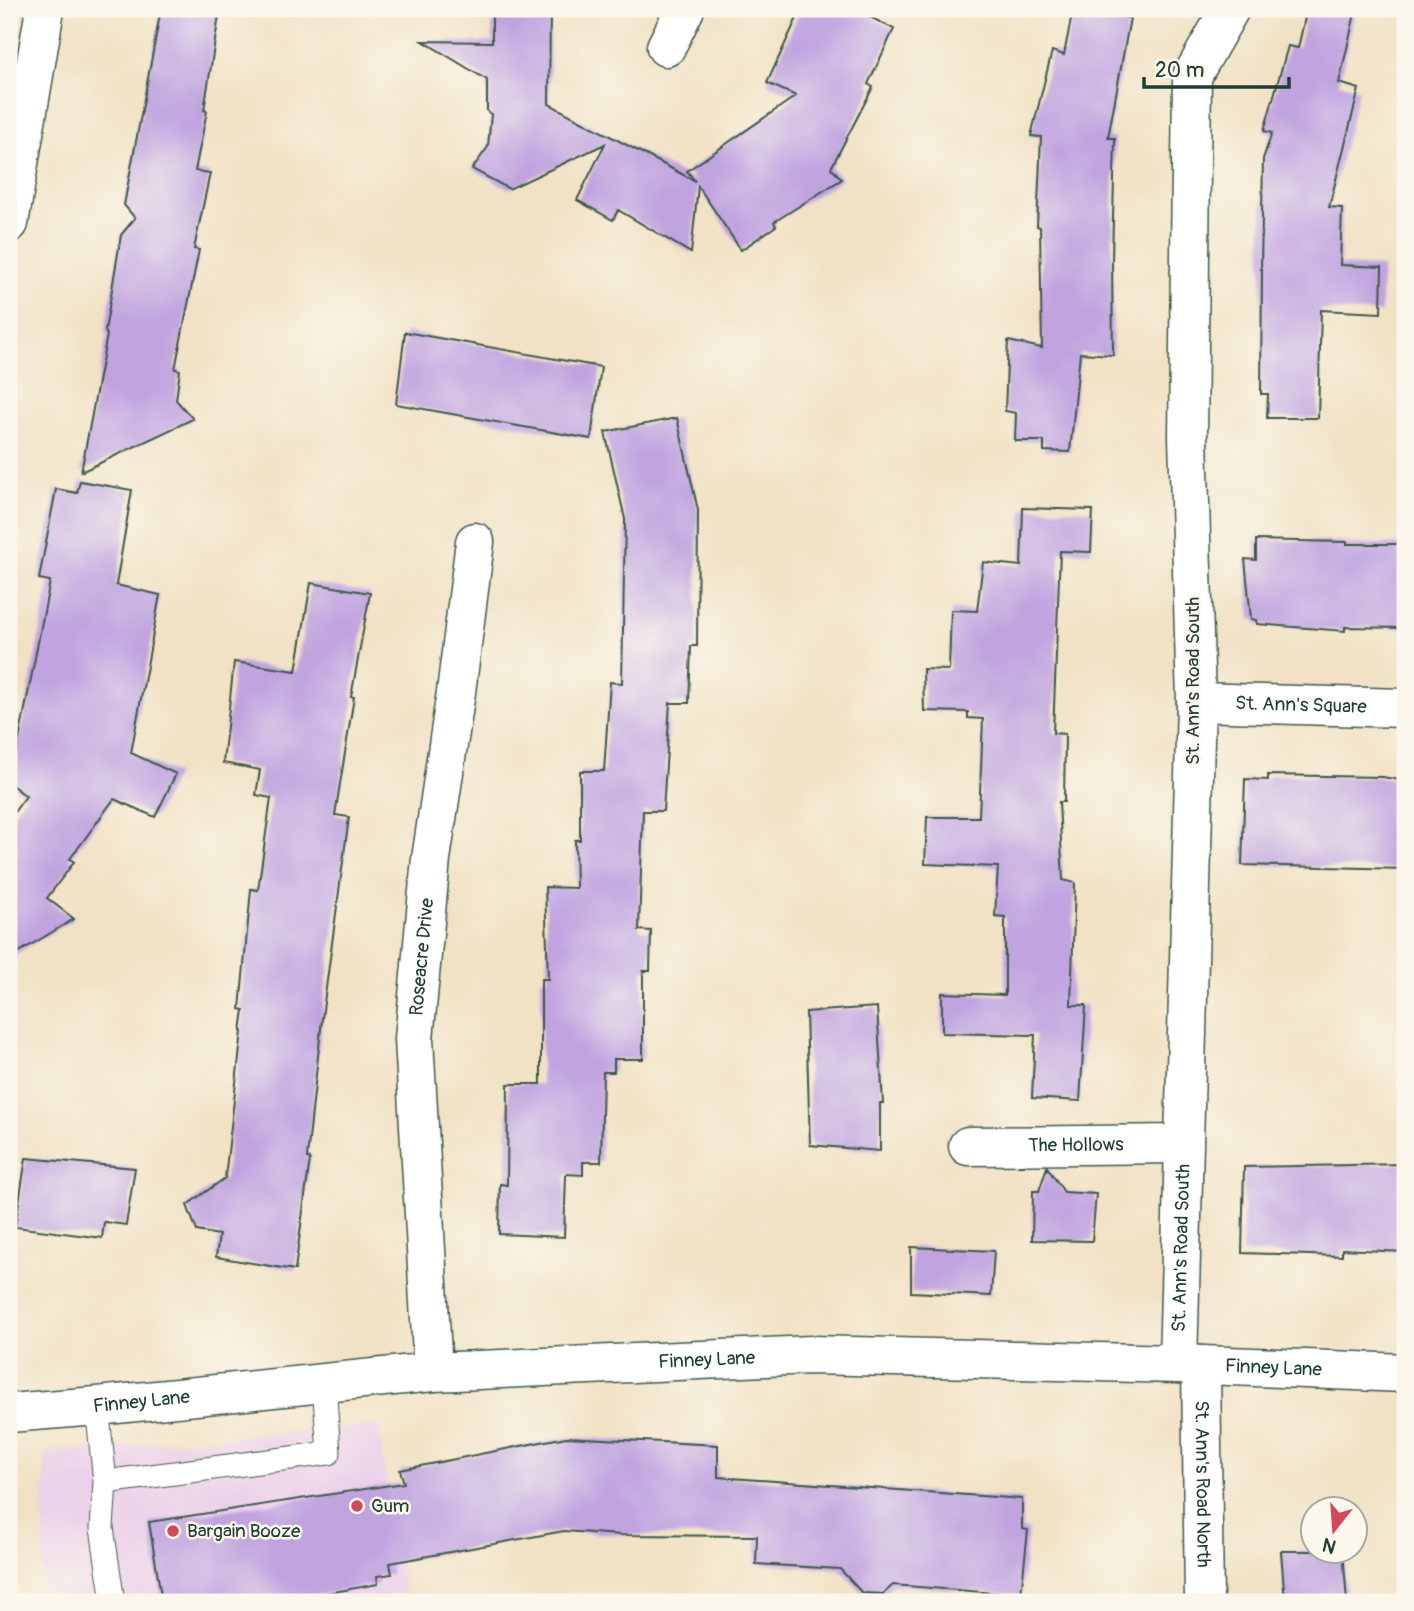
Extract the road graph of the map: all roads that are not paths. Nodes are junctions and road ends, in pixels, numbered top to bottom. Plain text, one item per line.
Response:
1 (45, 9) edge
2 (685, 9) edge
3 (1230, 9) edge
4 (666, 47) dead end
5 (9, 223) edge
6 (475, 542) dead end
7 (1196, 702) junction
8 (1405, 708) edge
9 (1183, 1144) junction
10 (968, 1146) dead end
11 (1189, 1364) junction
12 (433, 1372) junction
13 (1405, 1373) edge
14 (324, 1384) junction
15 (97, 1406) junction
16 (9, 1413) edge
17 (105, 1482) junction
18 (113, 1602) edge
19 (1204, 1602) edge

1 - 5 street
2 - 4 street
3 - 7 street, St. Ann's Road South
6 - 12 street, Roseacre Drive
7 - 8 street, St. Ann's Square
7 - 9 street, St. Ann's Road South
9 - 10 street, The Hollows
9 - 11 street, St. Ann's Road South
11 - 12 street, Finney Lane
11 - 13 street, Finney Lane
11 - 19 street, St. Ann's Road North
12 - 14 street, Finney Lane
14 - 15 street, Finney Lane
14 - 17 lane
15 - 16 street, Finney Lane
15 - 17 lane
17 - 18 lane

